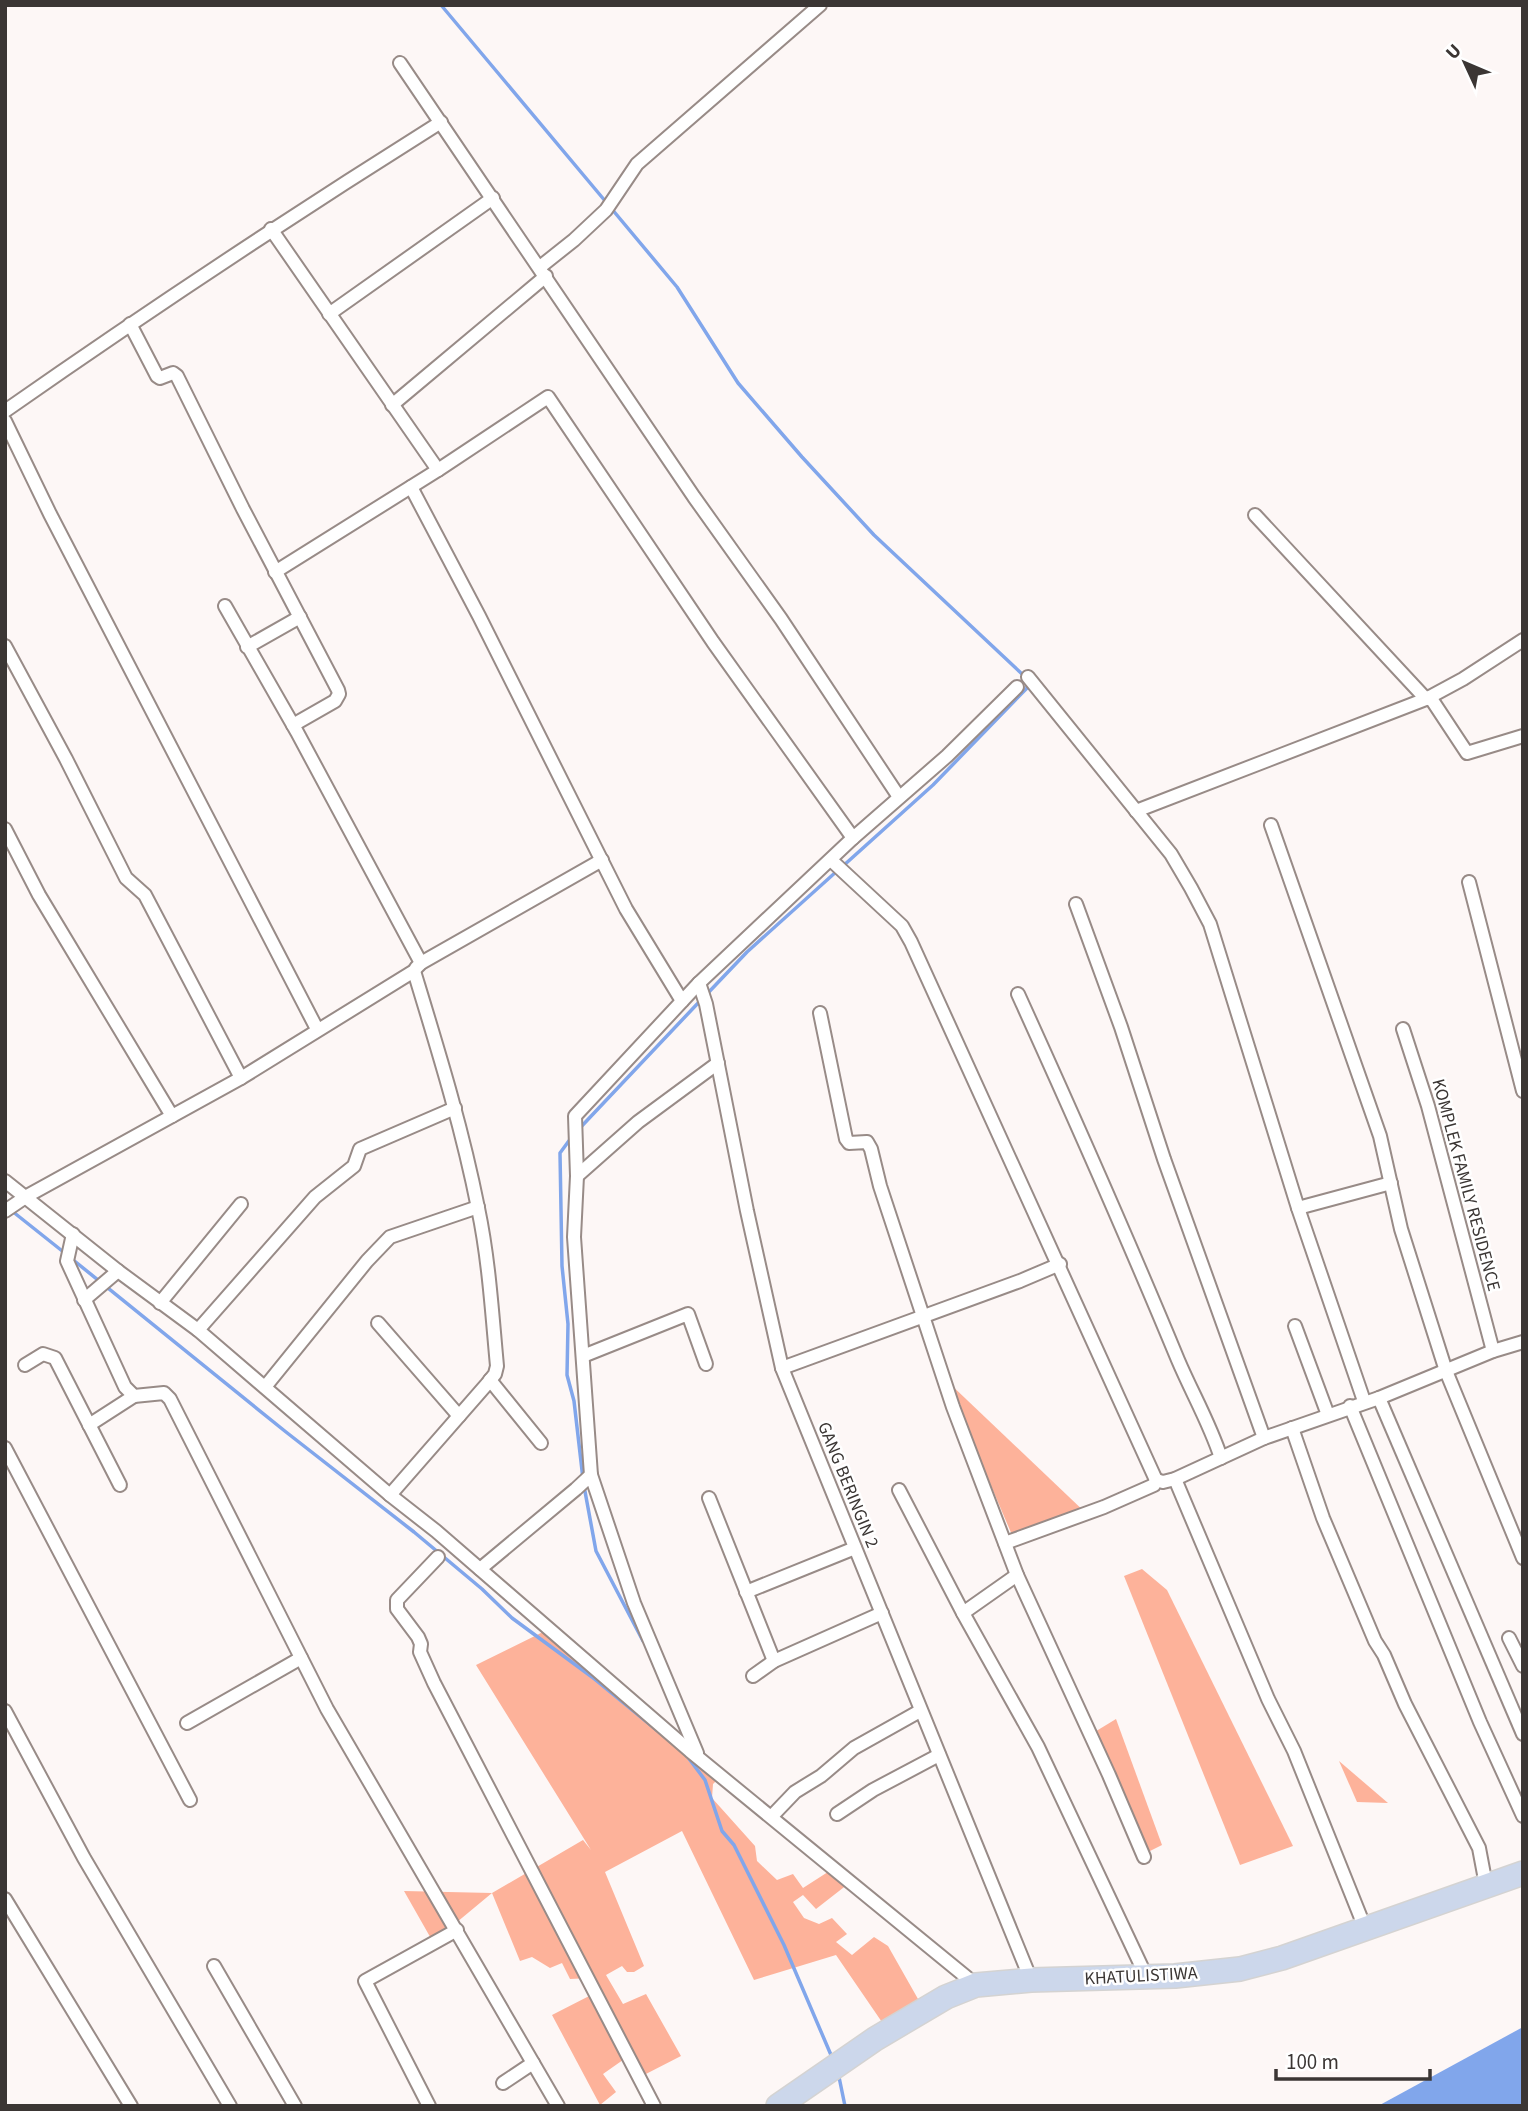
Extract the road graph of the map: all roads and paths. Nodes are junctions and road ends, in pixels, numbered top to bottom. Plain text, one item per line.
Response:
1 (820, 5) edge
2 (400, 63) dead end
3 (441, 122) junction
4 (493, 198) junction
5 (271, 229) junction
6 (543, 271) junction
7 (329, 314) junction
8 (130, 324) junction
9 (391, 405) junction
10 (5, 411) edge
11 (5, 421) edge
12 (438, 470) junction
13 (411, 487) junction
14 (1255, 515) dead end
15 (275, 572) junction
16 (225, 606) dead end
17 (300, 617) junction
18 (1523, 640) edge
19 (5, 646) edge
20 (247, 647) junction
21 (1028, 677) dead end
22 (1017, 687) dead end
23 (1428, 698) junction
24 (293, 725) junction
25 (1523, 736) edge
26 (899, 797) junction
27 (1136, 810) junction
28 (1271, 825) dead end
29 (5, 828) edge
30 (853, 838) junction
31 (602, 860) junction
32 (833, 862) junction
33 (1469, 881) dead end
34 (1076, 904) dead end
35 (417, 967) junction
36 (703, 993) junction
37 (1018, 994) dead end
38 (682, 1001) junction
39 (820, 1013) dead end
40 (317, 1029) junction
41 (1402, 1029) dead end
42 (718, 1063) junction
43 (241, 1078) junction
44 (1523, 1091) edge
45 (455, 1108) junction
46 (172, 1116) junction
47 (576, 1176) junction
48 (5, 1181) edge
49 (1391, 1183) junction
50 (27, 1196) junction
51 (240, 1204) dead end
52 (478, 1207) junction
53 (10, 1208) edge
54 (1298, 1208) junction
55 (73, 1234) junction
56 (1060, 1264) junction
57 (118, 1271) junction
58 (84, 1300) junction
59 (160, 1303) junction
60 (923, 1316) junction
61 (378, 1323) dead end
62 (1295, 1326) dead end
63 (198, 1330) junction
64 (1523, 1342) edge
65 (1493, 1351) junction
66 (583, 1356) junction
67 (706, 1364) dead end
68 (25, 1365) dead end
69 (782, 1368) junction
70 (1446, 1371) junction
71 (490, 1380) junction
72 (265, 1387) junction
73 (134, 1396) junction
74 (1379, 1398) junction
75 (1364, 1401) junction
76 (1350, 1406) junction
77 (1328, 1415) junction
78 (459, 1416) junction
79 (89, 1425) junction
80 (1292, 1428) junction
81 (1264, 1438) junction
82 (541, 1443) dead end
83 (5, 1448) edge
84 (1221, 1458) junction
85 (589, 1476) junction
86 (1175, 1479) junction
87 (1156, 1480) junction
88 (120, 1485) dead end
89 (898, 1490) dead end
90 (390, 1495) junction
91 (709, 1498) dead end
92 (1004, 1543) junction
93 (855, 1548) junction
94 (438, 1557) dead end
95 (1523, 1558) edge
96 (480, 1569) junction
97 (1017, 1575) junction
98 (746, 1592) junction
99 (882, 1613) junction
100 (963, 1613) junction
101 (1508, 1638) dead end
102 (301, 1658) junction
103 (774, 1661) junction
104 (1523, 1666) edge
105 (753, 1676) dead end
106 (5, 1711) edge
107 (920, 1712) junction
108 (187, 1723) dead end
109 (1523, 1734) edge
110 (694, 1754) junction
111 (939, 1755) junction
112 (190, 1800) dead end
113 (837, 1814) dead end
114 (1523, 1815) edge
115 (772, 1816) junction
116 (1144, 1857) dead end
117 (1523, 1873) edge
118 (1486, 1885) junction
119 (5, 1899) edge
120 (1365, 1928) junction
121 (457, 1930) junction
122 (214, 1965) dead end
123 (1146, 1976) junction
124 (1031, 1980) junction
125 (975, 1985) junction
126 (533, 2063) junction
127 (503, 2083) dead end
128 (131, 2106) edge
129 (230, 2106) edge
130 (295, 2106) edge
131 (429, 2106) edge
132 (558, 2106) edge
133 (654, 2106) edge
134 (778, 2106) edge

1 - 6 street
2 - 3 street
3 - 4 street
3 - 5 street
4 - 6 street
4 - 7 street
5 - 7 street
5 - 8 street
6 - 9 street
6 - 26 street
7 - 9 street
8 - 10 street
8 - 15 street
9 - 12 street
11 - 40 street
12 - 13 street
12 - 30 street
13 - 15 street
13 - 31 street
14 - 23 street
15 - 17 street
16 - 20 street
17 - 20 street
17 - 24 street
18 - 23 street
19 - 43 street
20 - 24 street
21 - 27 street
22 - 26 street
23 - 25 street
23 - 27 street
24 - 35 street
26 - 30 street
27 - 54 street
28 - 49 street
29 - 46 street
30 - 32 street
31 - 35 street
31 - 38 street
32 - 36 street
32 - 56 street
33 - 44 street
34 - 81 street
35 - 40 street
35 - 45 street
36 - 38 street
36 - 42 street, GANG BERINGIN 2
37 - 84 street
38 - 47 street
39 - 60 street
40 - 43 street
41 - 65 street, KOMPLEK FAMILY RESIDENCE
42 - 47 street
42 - 69 street, GANG BERINGIN 2
43 - 46 street
45 - 52 street
45 - 63 street
46 - 50 street
47 - 66 street
48 - 50 street
49 - 54 street
49 - 70 street
50 - 53 street
50 - 55 street
51 - 59 street
52 - 71 street
52 - 72 street
54 - 75 street
55 - 57 street
55 - 58 street
56 - 60 street
56 - 87 street
57 - 58 street
57 - 59 street
58 - 73 street
59 - 63 street
60 - 69 street
60 - 92 street
61 - 78 street
62 - 77 street
63 - 72 street
64 - 65 street
65 - 70 street
66 - 67 street
66 - 85 street
68 - 79 street
69 - 93 street, GANG BERINGIN 2
70 - 74 street
70 - 95 street
71 - 78 street
71 - 82 street
72 - 90 street
73 - 79 street
73 - 102 street
74 - 75 street
74 - 109 street
75 - 76 street
76 - 77 street
76 - 114 street
77 - 80 street
78 - 90 street
79 - 88 street
80 - 81 street
80 - 118 street
81 - 84 street
83 - 112 street
84 - 86 street
85 - 96 street
85 - 110 street
86 - 87 street
86 - 120 street
87 - 92 street
89 - 100 street
90 - 96 street
91 - 98 street
92 - 97 street
93 - 98 street
93 - 99 street, GANG BERINGIN 2
94 - 133 street
96 - 110 street
97 - 100 street
97 - 116 street
98 - 103 street
99 - 103 street
99 - 107 street, GANG BERINGIN 2
100 - 123 street
101 - 104 street
102 - 108 street
102 - 121 street
103 - 105 street
106 - 129 street
107 - 111 street, GANG BERINGIN 2
107 - 115 street
110 - 115 street
111 - 113 street
111 - 124 street, GANG BERINGIN 2
115 - 125 street
117 - 118 highway, KHATULISTIWA
118 - 120 highway, KHATULISTIWA
119 - 128 street
120 - 123 highway, KHATULISTIWA
121 - 126 street
121 - 131 street
122 - 130 street
123 - 124 highway, KHATULISTIWA
124 - 125 highway, KHATULISTIWA
125 - 134 highway, KHATULISTIWA
126 - 127 street
126 - 132 street

